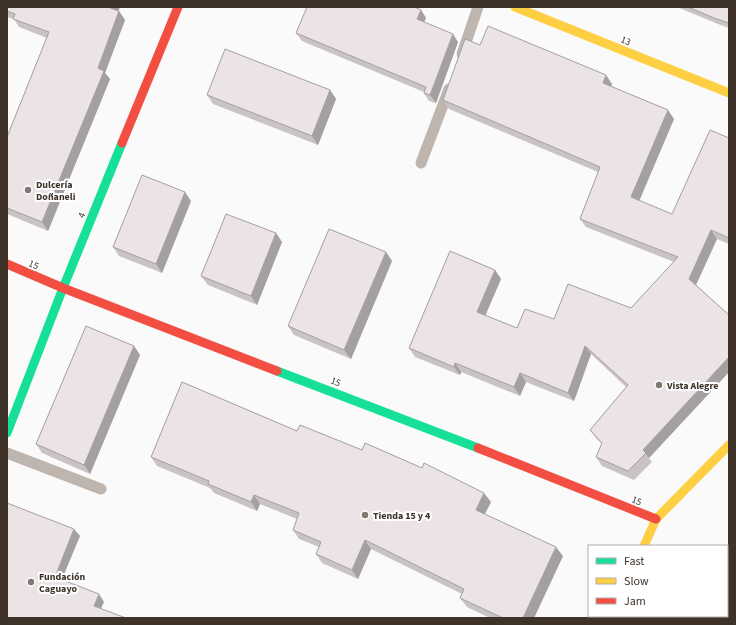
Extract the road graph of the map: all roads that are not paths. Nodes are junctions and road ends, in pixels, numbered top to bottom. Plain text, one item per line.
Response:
1 (178, 7) edge
2 (478, 7) edge
3 (515, 7) edge
4 (458, 64) edge
5 (453, 78) edge
6 (729, 93) edge
7 (421, 163) dead end
8 (7, 264) edge
9 (63, 288) junction
10 (7, 433) edge
11 (729, 444) edge
12 (7, 454) edge
13 (101, 489) dead end
14 (656, 520) junction
15 (644, 545) edge

1 - 9 street, 4
2 - 4 lane
3 - 6 street, 13
5 - 7 lane
8 - 9 street, 15
9 - 10 street, 4
9 - 14 street, 15
11 - 14 street
12 - 13 lane
14 - 15 street

